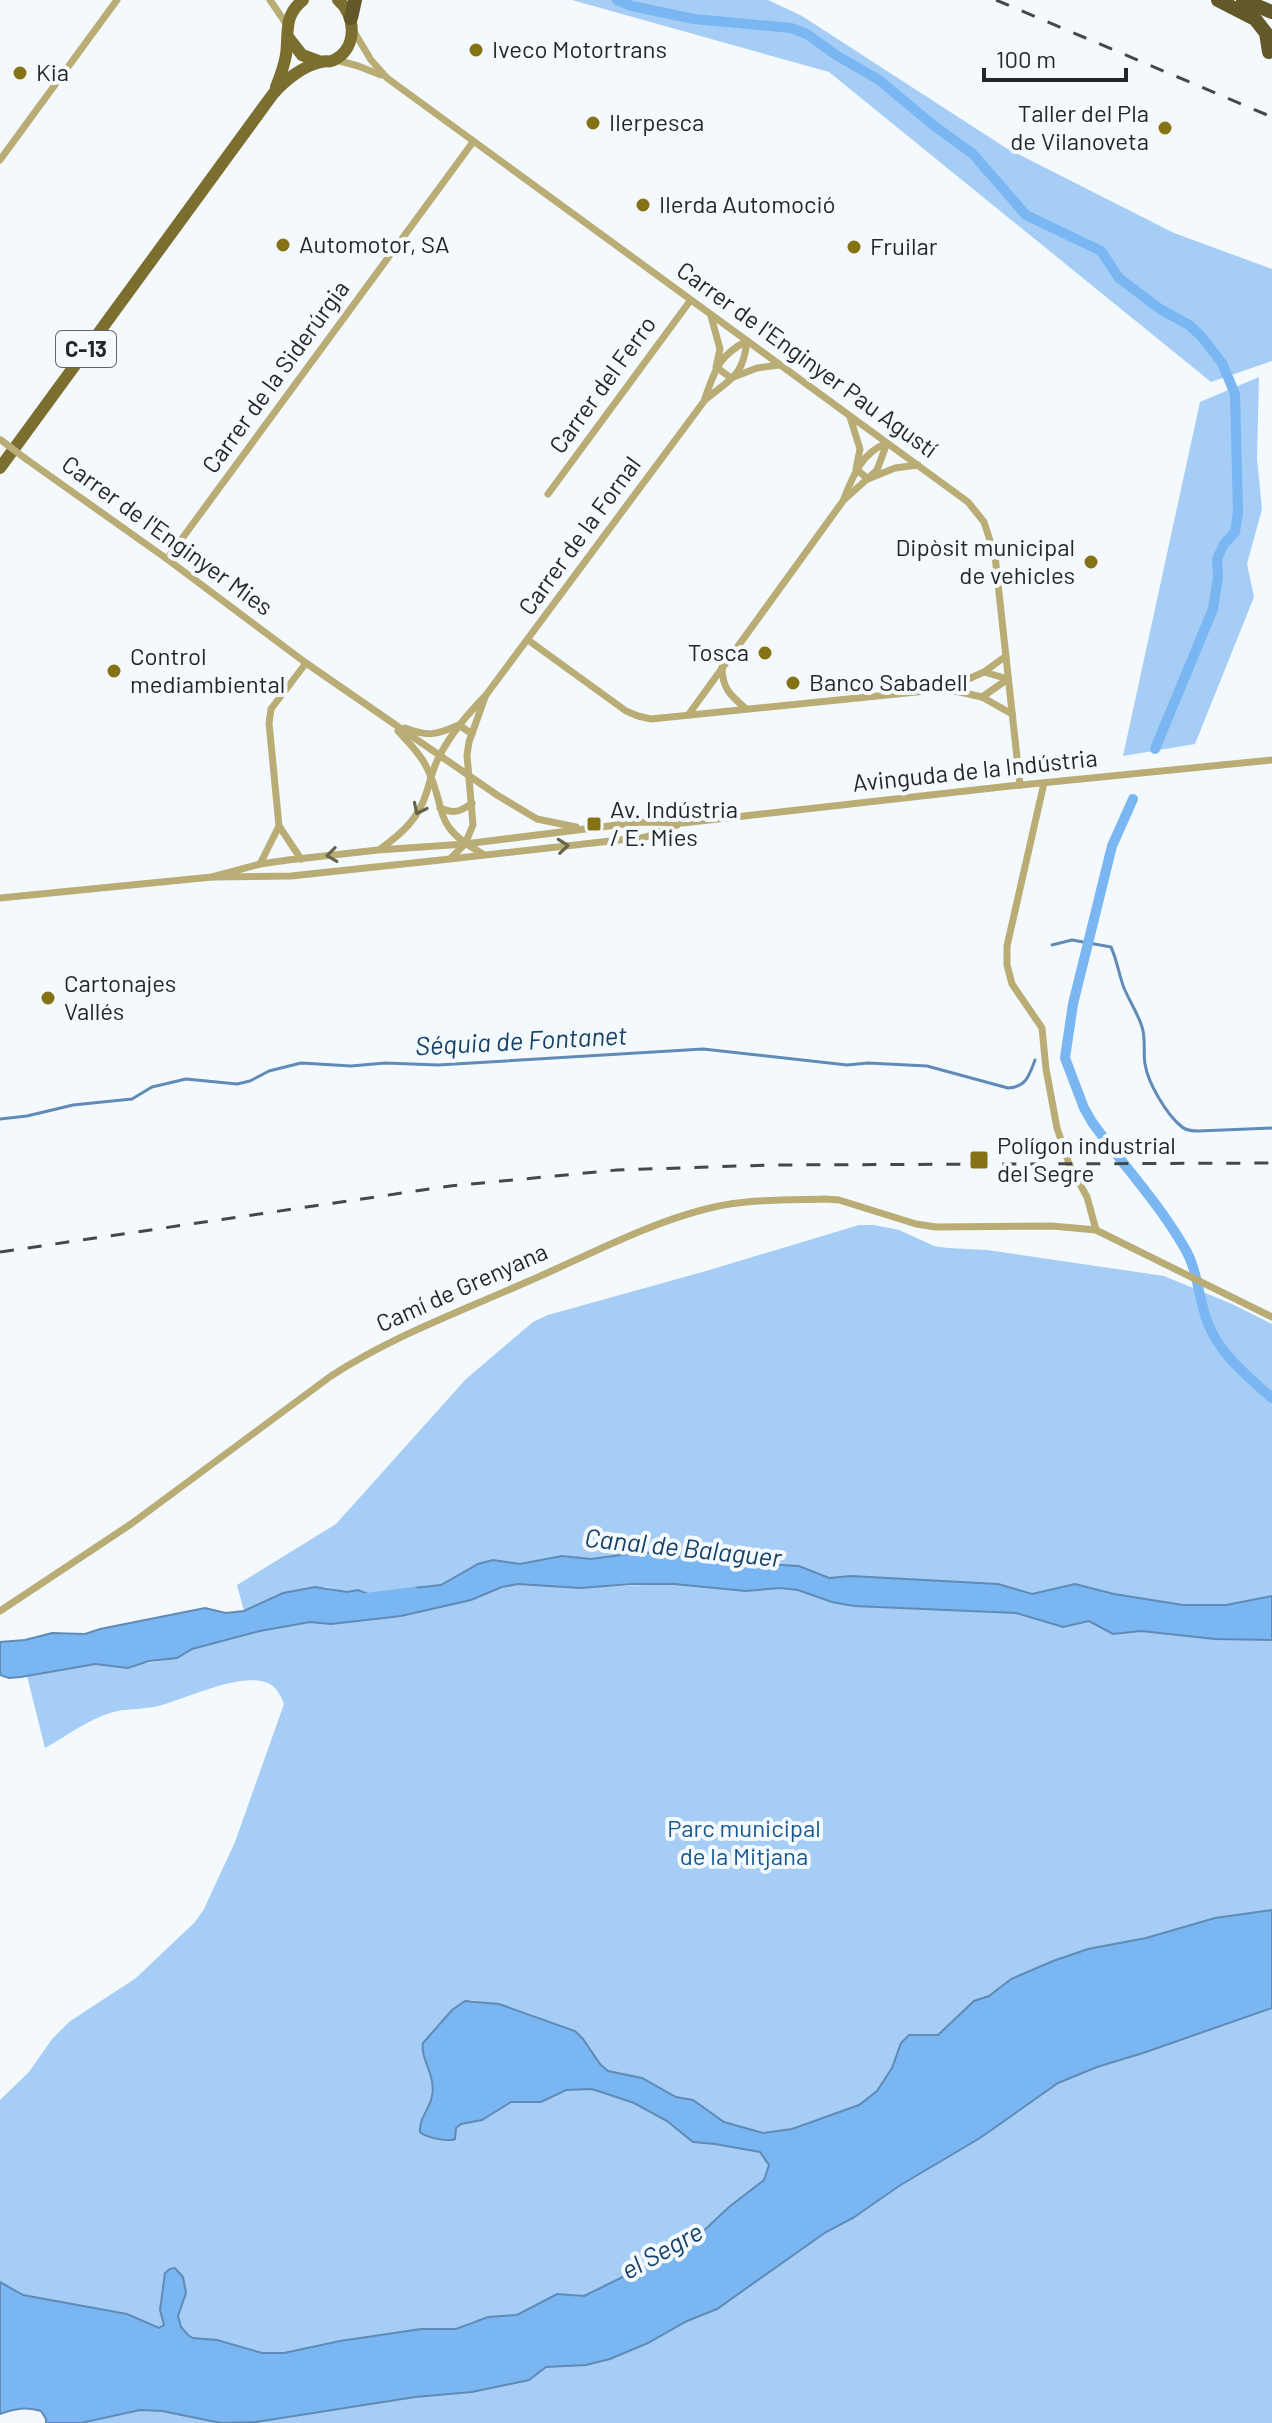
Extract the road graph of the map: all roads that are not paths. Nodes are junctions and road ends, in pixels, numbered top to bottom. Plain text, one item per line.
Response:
1 (117, 0) edge
2 (270, 0) edge
3 (303, 0) edge
4 (338, 0) edge
5 (355, 0) edge
6 (1218, 0) edge
7 (1243, 0) edge
8 (1272, 12) edge
9 (352, 23) junction
10 (287, 31) junction
11 (1272, 50) edge
12 (327, 61) junction
13 (387, 78) junction
14 (273, 94) junction
15 (473, 142) junction
16 (0, 160) edge
17 (690, 301) junction
18 (711, 316) junction
19 (747, 341) junction
20 (780, 365) junction
21 (716, 367) junction
22 (731, 378) junction
23 (705, 400) junction
24 (850, 415) junction
25 (0, 440) edge
26 (887, 443) junction
27 (918, 465) junction
28 (0, 468) edge
29 (856, 469) junction
30 (868, 479) junction
31 (548, 494) dead end
32 (843, 501) junction
33 (167, 559) junction
34 (528, 640) junction
35 (1006, 656) junction
36 (306, 663) junction
37 (722, 667) junction
38 (984, 672) junction
39 (1008, 679) junction
40 (946, 689) junction
41 (486, 695) junction
42 (982, 697) junction
43 (745, 708) junction
44 (689, 714) junction
45 (1012, 714) junction
46 (388, 720) junction
47 (459, 725) junction
48 (472, 734) junction
49 (440, 755) junction
50 (1272, 760) edge
51 (430, 775) junction
52 (469, 776) junction
53 (1044, 783) junction
54 (1020, 785) junction
55 (472, 803) junction
56 (440, 808) junction
57 (683, 823) junction
58 (279, 826) junction
59 (582, 829) junction
60 (465, 844) junction
61 (378, 850) junction
62 (485, 855) junction
63 (301, 859) junction
64 (450, 859) junction
65 (260, 864) junction
66 (212, 877) junction
67 (0, 898) edge
68 (1096, 1230) junction
69 (1272, 1317) edge
70 (0, 1611) edge

1 - 16 street
2 - 10 street
3 - 10 main road, C-13
4 - 9 main road
5 - 9 highway
6 - 11 highway
7 - 8 highway
9 - 12 main road
9 - 13 street, Carrer de l'Enginyer Pau Agustí
10 - 12 main road
10 - 14 main road, C-13
12 - 13 street, Carrer de l'Enginyer Pau Agustí
12 - 14 main road, C-13
13 - 15 street, Carrer de l'Enginyer Pau Agustí
14 - 28 main road, C-13
15 - 17 street, Carrer de l'Enginyer Pau Agustí
15 - 33 street, Carrer de la Siderúrgia
17 - 18 street, Carrer de l'Enginyer Pau Agustí
17 - 31 street, Carrer del Ferro
18 - 19 street, Carrer de l'Enginyer Pau Agustí
18 - 21 street, Carrer de la Fornal
19 - 20 street, Carrer de l'Enginyer Pau Agustí
19 - 21 street
19 - 22 street, Carrer de la Fornal
20 - 22 street, Carrer de la Fornal
20 - 24 street, Carrer de l'Enginyer Pau Agustí
21 - 22 street
21 - 23 street, Carrer de la Fornal
22 - 23 street, Carrer de la Fornal
23 - 34 street, Carrer de la Fornal
24 - 26 street, Carrer de l'Enginyer Pau Agustí
24 - 29 street
25 - 33 street, Carrer de l'Enginyer Mies, bridge
26 - 27 street, Carrer de l'Enginyer Pau Agustí
26 - 29 street
26 - 30 street
27 - 30 street
27 - 35 street, Carrer de l'Enginyer Pau Agustí
29 - 30 street
29 - 32 street
30 - 32 street
32 - 37 street
33 - 36 street, Carrer de l'Enginyer Mies
34 - 41 street, Carrer de la Fornal
34 - 44 street
35 - 38 street
35 - 39 street, Carrer de l'Enginyer Pau Agustí
36 - 46 street, Carrer de l'Enginyer Mies
36 - 58 street
37 - 43 street
37 - 44 street
38 - 39 street
38 - 40 street
39 - 42 street
39 - 45 street, Carrer de l'Enginyer Pau Agustí
40 - 42 street
40 - 43 street
41 - 47 street, Carrer de la Fornal
41 - 48 street, Carrer de la Fornal
42 - 45 street
43 - 44 street
45 - 54 street, Carrer de l'Enginyer Pau Agustí
46 - 47 street
46 - 49 street, Carrer de l'Enginyer Mies
46 - 51 street, Carrer de l'Enginyer Mies
47 - 48 street
47 - 49 street, Carrer de la Fornal
48 - 52 street, Carrer de la Fornal
49 - 51 street, Carrer de la Fornal
49 - 52 street, Carrer de l'Enginyer Mies
50 - 53 street, Avinguda de la Indústria
51 - 56 street, Carrer de l'Enginyer Mies
51 -> 61 street, Carrer de la Fornal
52 - 55 street, Carrer de la Fornal
52 - 59 street, Carrer de l'Enginyer Mies
53 - 54 street, Avinguda de la Indústria
53 - 68 street
54 - 57 street, Avinguda de la Indústria
55 - 56 street
55 - 60 street, Carrer de la Fornal
56 - 60 street, Carrer de l'Enginyer Mies
57 - 59 street, Avinguda de la Indústria
62 -> 57 street, Avinguda de la Indústria
58 - 63 street
58 - 65 street
59 - 60 street, Avinguda de la Indústria
60 - 61 street, Avinguda de la Indústria
60 - 62 street, Carrer de l'Enginyer Mies
60 - 64 street
61 -> 63 street, Avinguda de la Indústria
62 - 64 street, Avinguda de la Indústria
63 - 65 street, Avinguda de la Indústria
64 - 66 street, Avinguda de la Indústria
65 - 66 street, Avinguda de la Indústria
66 - 67 street, Avinguda de la Indústria
68 - 69 street
68 - 70 street, Camí de Grenyana

